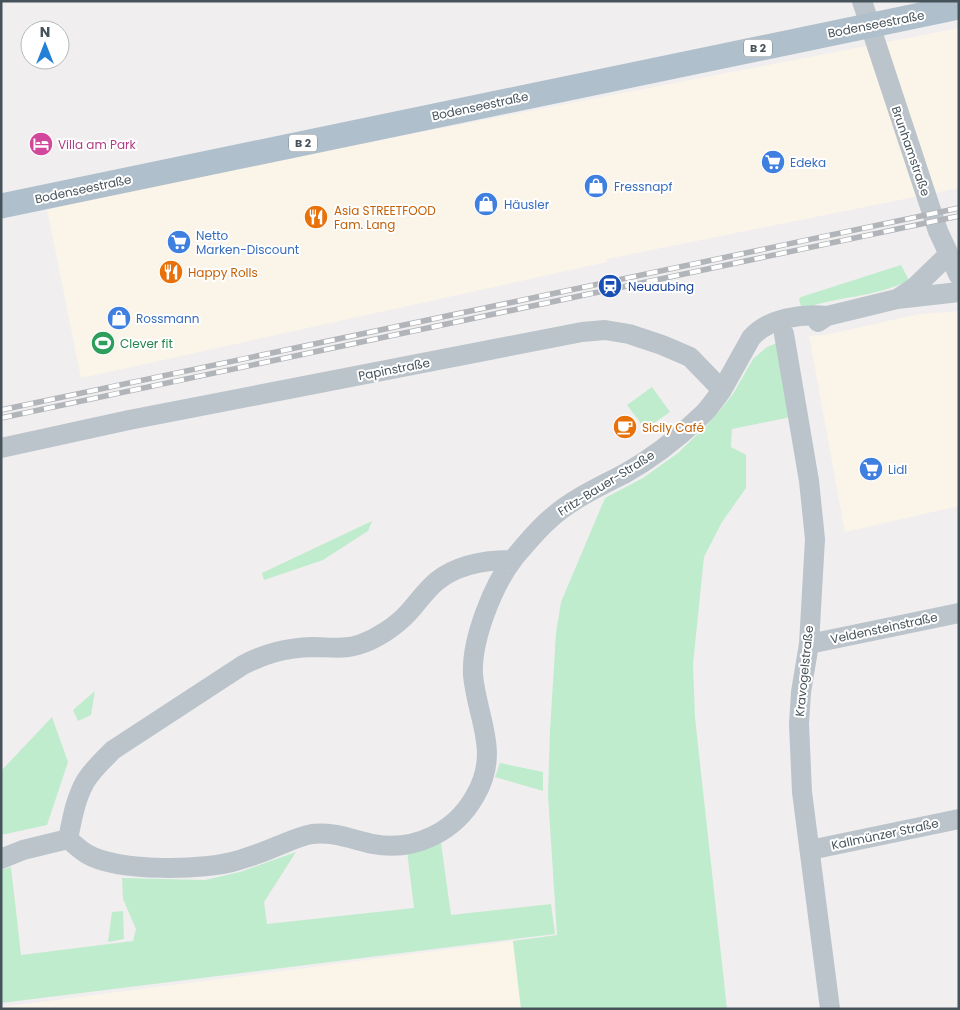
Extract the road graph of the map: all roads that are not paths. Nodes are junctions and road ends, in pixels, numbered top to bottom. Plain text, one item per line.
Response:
1 (862, 1) edge
2 (959, 7) edge
3 (870, 25) junction
4 (1, 206) edge
5 (949, 254) junction
6 (959, 276) edge
7 (959, 292) edge
8 (897, 299) junction
9 (827, 316) junction
10 (784, 334) junction
11 (747, 347) junction
12 (722, 390) junction
13 (1, 448) edge
14 (512, 560) junction
15 (959, 613) edge
16 (809, 644) junction
17 (959, 819) edge
18 (68, 839) junction
19 (810, 850) junction
20 (1, 859) edge
21 (830, 1009) edge

1 - 3 street, Brunhamstraße
2 - 3 main road, Bodenseestraße / B 2
3 - 4 main road, Bodenseestraße / B 2
3 - 5 street, Brunhamstraße
5 - 6 street, Brunhamstraße
5 - 8 street
7 - 8 street
8 - 9 street
9 - 10 street
9 - 11 street
10 - 11 street
10 - 16 street, Kravogelstraße
11 - 12 street
12 - 13 street, Papinstraße
12 - 14 street, Fritz-Bauer-Straße
14 - 18 street
14 - 18 street, Fritz-Bauer-Straße
15 - 16 street, Veldensteinstraße
16 - 19 street, Kravogelstraße
17 - 19 street, Kallmünzer Straße
18 - 20 street
19 - 21 street, Kravogelstraße

